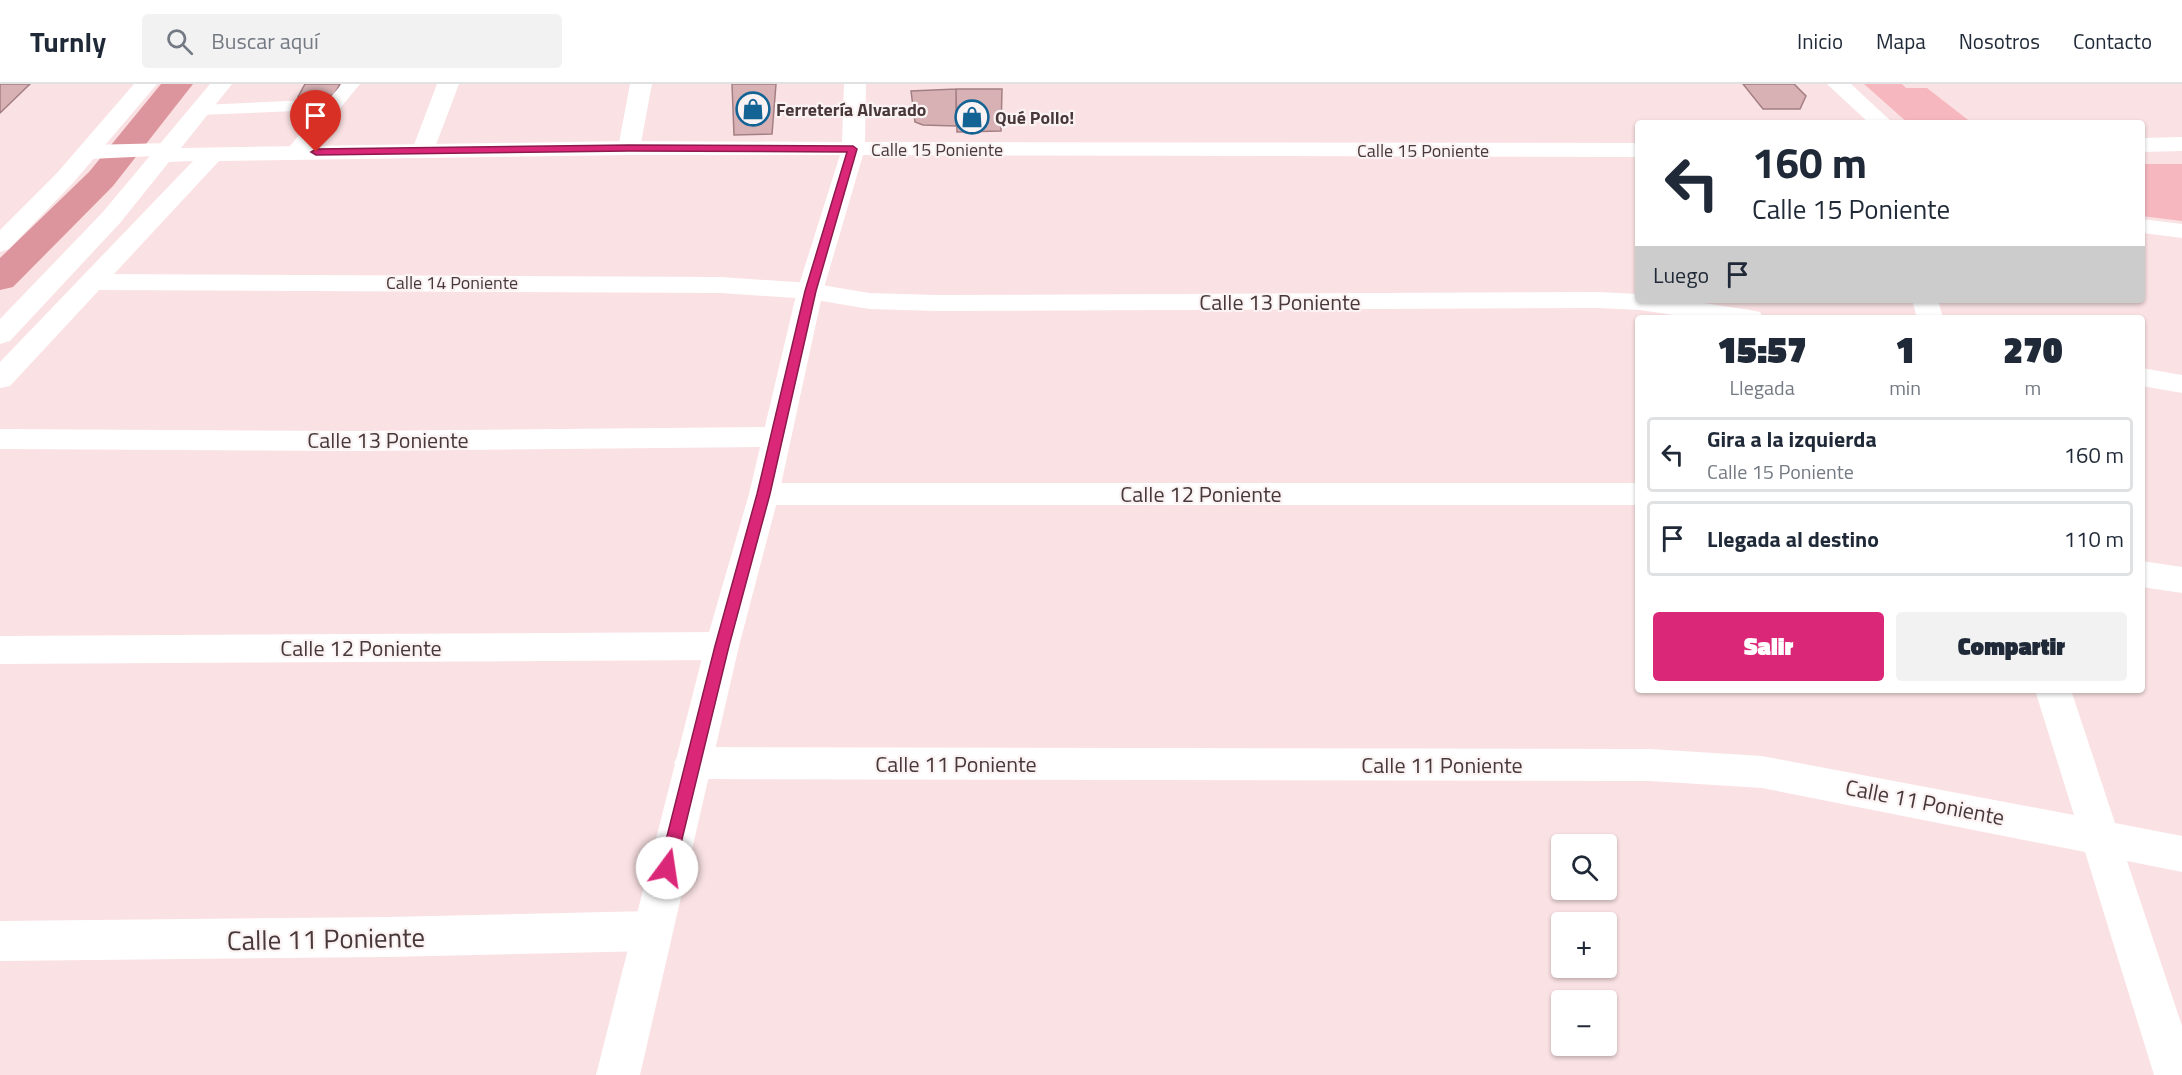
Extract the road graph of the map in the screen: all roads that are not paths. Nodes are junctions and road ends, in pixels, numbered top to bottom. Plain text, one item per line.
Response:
1 (146, 84) edge
2 (222, 84) edge
3 (351, 84) edge
4 (448, 84) edge
5 (641, 84) edge
6 (855, 84) edge
7 (1838, 84) edge
8 (332, 104) junction
9 (201, 110) junction
10 (1879, 120) edge
11 (2182, 144) edge
12 (2145, 145) edge
13 (629, 148) junction
14 (853, 149) junction
15 (423, 150) junction
16 (1635, 150) edge
17 (98, 151) junction
18 (163, 152) junction
19 (294, 153) junction
20 (213, 154) junction
21 (2145, 226) edge
22 (2182, 231) edge
23 (0, 244) edge
24 (93, 282) junction
25 (810, 291) junction
26 (1635, 302) edge
27 (1647, 303) edge
28 (1729, 315) edge
29 (0, 335) edge
30 (2145, 378) edge
31 (0, 379) edge
32 (2182, 384) edge
33 (776, 437) junction
34 (0, 439) edge
35 (764, 494) junction
36 (1635, 494) edge
37 (2145, 574) edge
38 (2182, 580) edge
39 (722, 646) junction
40 (0, 650) edge
41 (2054, 693) edge
42 (693, 764) junction
43 (2100, 837) junction
44 (2182, 854) edge
45 (651, 931) junction
46 (0, 941) edge
47 (618, 1075) edge
48 (2176, 1075) edge

1 - 17 street
2 - 9 street
3 - 8 lane
4 - 15 street
5 - 13 street
6 - 14 street
7 - 10 street
8 - 9 lane
8 - 19 lane
9 - 18 street
11 - 12 street
13 - 14 street, Calle 15 Poniente
13 - 15 street, Calle 15 Poniente
14 - 16 street, Calle 15 Poniente
14 - 25 street
15 - 19 street, Calle 15 Poniente
17 - 18 street, Calle 15 Poniente
17 - 23 street
18 - 20 street, Calle 15 Poniente
18 - 29 street
19 - 20 street, Calle 15 Poniente
20 - 24 street
21 - 22 street
24 - 25 street, Calle 14 Poniente
24 - 31 street
25 - 26 street, Calle 13 Poniente
25 - 33 street
27 - 28 street, Calle 13 Poniente
30 - 32 street
33 - 34 street, Calle 13 Poniente
33 - 35 street
35 - 36 street, Calle 12 Poniente
35 - 39 street
37 - 38 street
39 - 40 street, Calle 12 Poniente
39 - 42 street
41 - 43 street
42 - 43 street, Calle 11 Poniente
42 - 45 street
43 - 44 street, Calle 11 Poniente
43 - 48 street
45 - 46 street, Calle 11 Poniente
45 - 47 street

